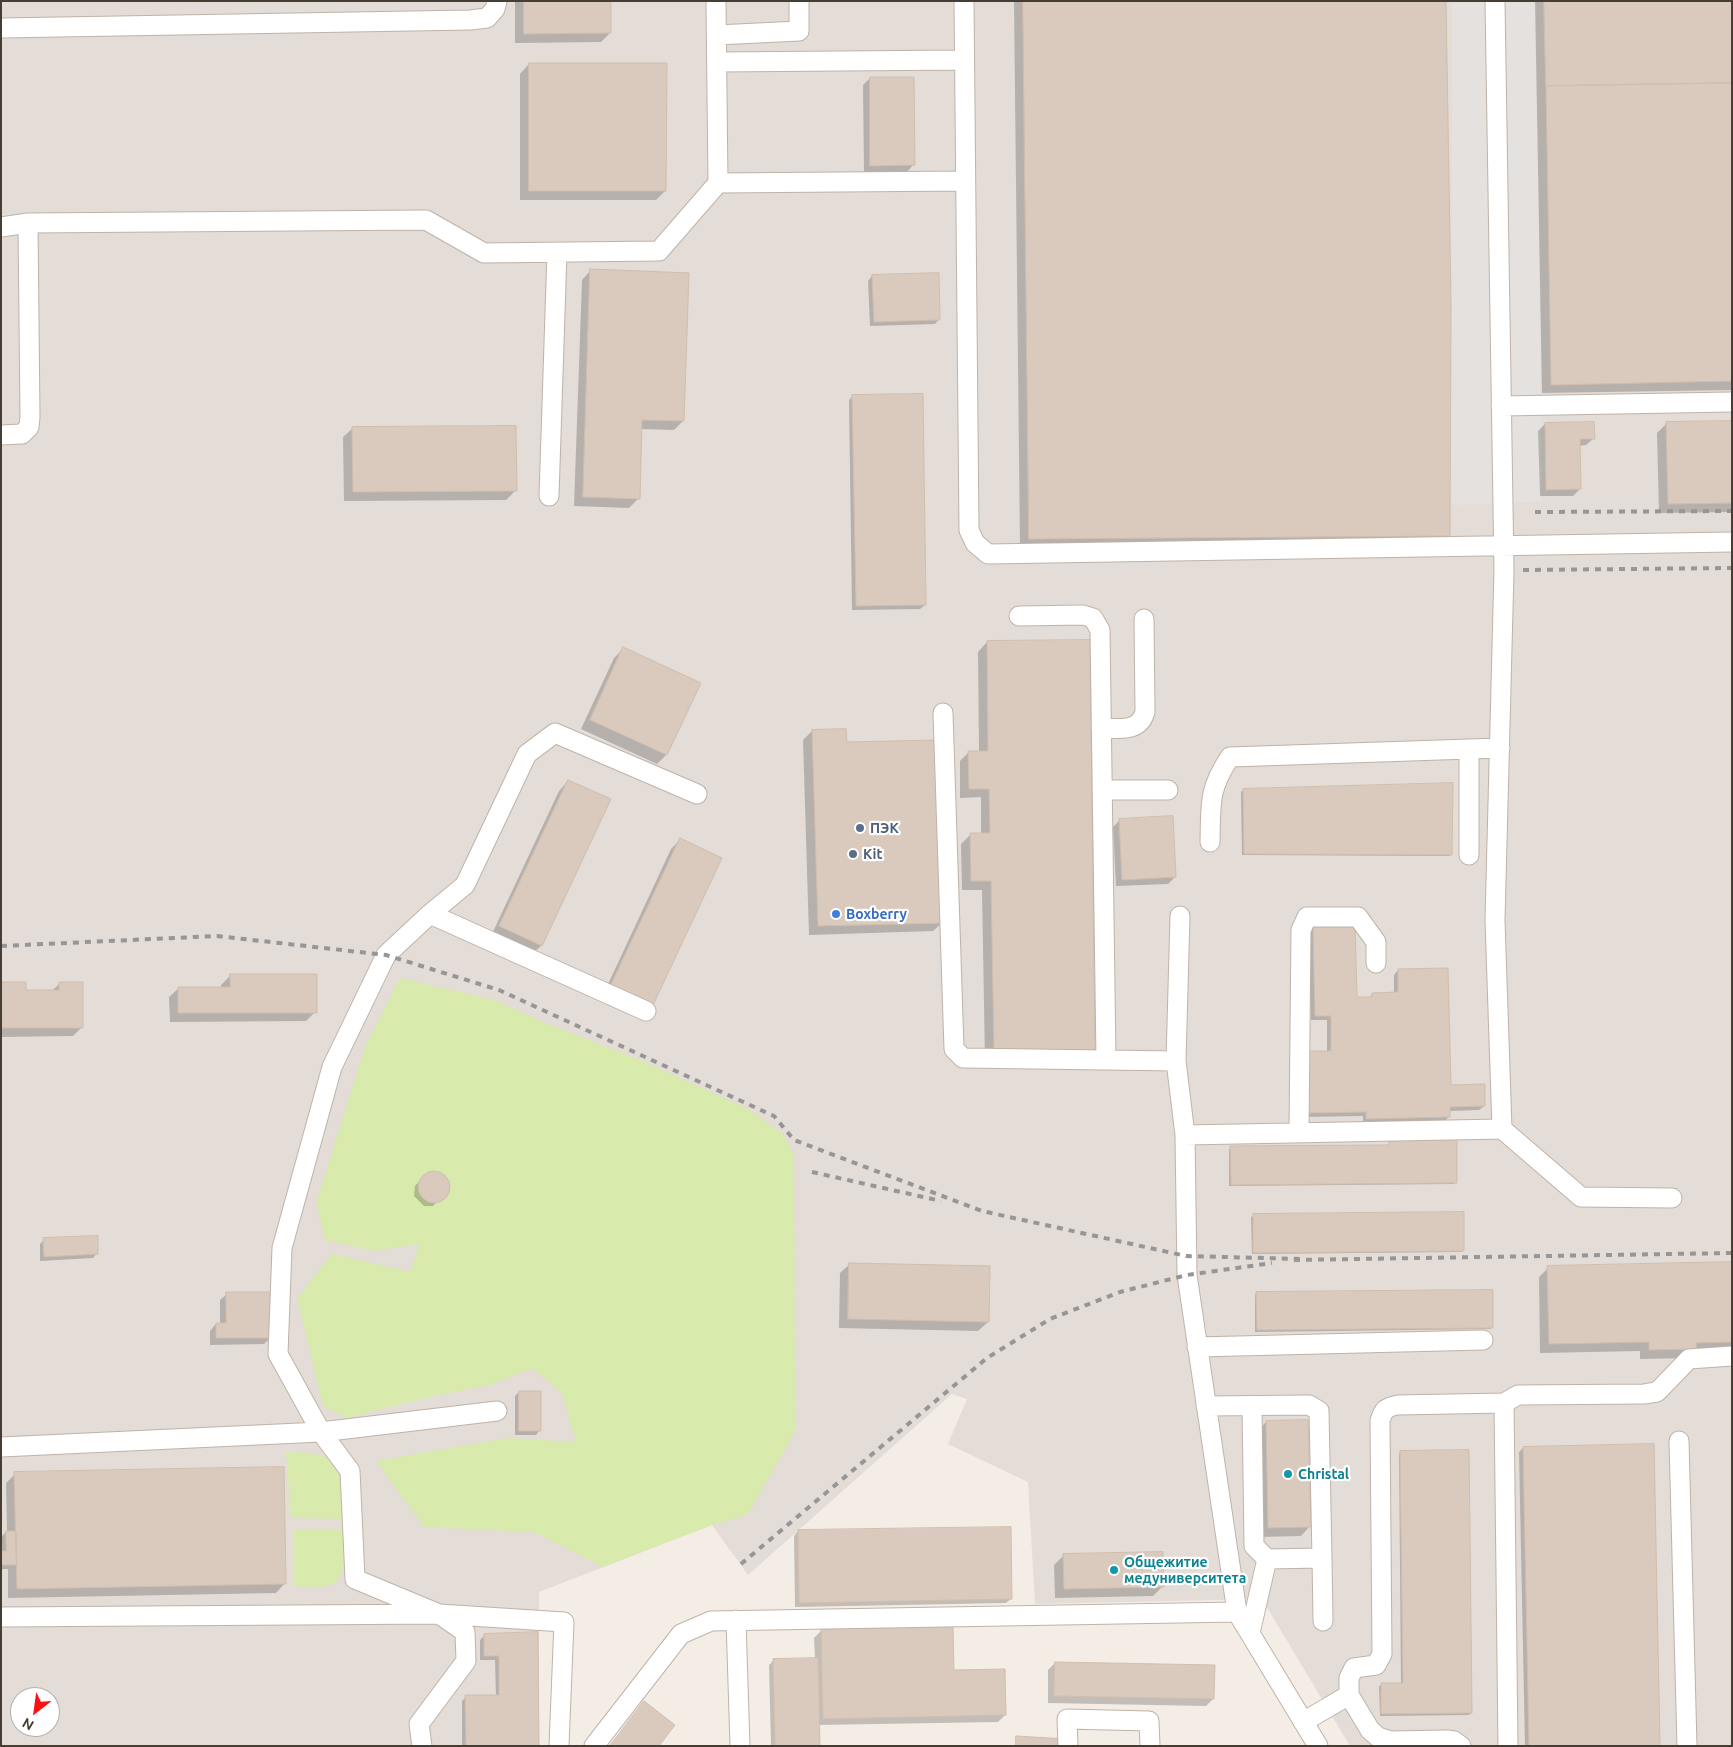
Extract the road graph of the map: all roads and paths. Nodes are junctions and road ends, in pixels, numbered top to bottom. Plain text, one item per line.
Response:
1 (496, 1) edge
2 (799, 1) edge
3 (964, 1) edge
4 (1495, 1) edge
5 (716, 4) dead end
6 (1, 28) edge
7 (716, 35) junction
8 (964, 60) junction
9 (717, 62) junction
10 (965, 181) junction
11 (718, 183) junction
12 (28, 223) junction
13 (1, 226) edge
14 (557, 252) junction
15 (1732, 402) edge
16 (1501, 406) junction
17 (1, 435) edge
18 (549, 496) dead end
19 (1732, 542) edge
20 (1503, 544) junction
21 (1019, 616) dead end
22 (1144, 619) dead end
23 (943, 713) dead end
24 (1101, 728) junction
25 (1500, 748) junction
26 (1469, 749) junction
27 (1102, 790) junction
28 (1168, 790) dead end
29 (697, 794) dead end
30 (1210, 842) dead end
31 (1469, 855) dead end
32 (430, 914) junction
33 (1180, 916) dead end
34 (1376, 963) dead end
35 (646, 1011) dead end
36 (1106, 1059) junction
37 (1176, 1061) junction
38 (1502, 1129) junction
39 (1299, 1133) junction
40 (1185, 1135) junction
41 (1672, 1198) dead end
42 (1483, 1340) dead end
43 (1197, 1347) junction
44 (1732, 1356) edge
45 (1504, 1404) junction
46 (1206, 1406) junction
47 (1252, 1406) junction
48 (497, 1411) dead end
49 (321, 1432) junction
50 (1679, 1441) dead end
51 (1, 1447) edge
52 (1322, 1558) junction
53 (1267, 1559) junction
54 (1237, 1612) junction
55 (439, 1614) junction
56 (1, 1617) edge
57 (736, 1620) junction
58 (1323, 1621) dead end
59 (1250, 1633) junction
60 (1350, 1695) junction
61 (1303, 1722) junction
62 (422, 1746) edge
63 (559, 1746) edge
64 (594, 1746) edge
65 (740, 1746) edge
66 (1068, 1746) edge
67 (1150, 1746) edge
68 (1318, 1746) edge
69 (1461, 1746) edge
70 (1508, 1746) edge
71 (1687, 1746) edge

1 - 6 street
2 - 7 street
3 - 8 street
4 - 16 street
5 - 7 street
7 - 9 street
8 - 9 street
8 - 10 street
9 - 11 street
10 - 11 street
10 - 20 street
11 - 14 street
12 - 13 street
12 - 14 street
12 - 17 street
14 - 18 street
15 - 16 street
16 - 20 street
19 - 20 street
20 - 25 street
21 - 24 street
22 - 24 street
23 - 36 street
24 - 27 street
25 - 26 street
25 - 38 street
26 - 30 street
26 - 31 street
27 - 28 street
27 - 36 street
29 - 32 street
32 - 35 street
32 - 49 street
33 - 37 street
34 - 39 street
36 - 37 street
37 - 40 street
38 - 39 street
38 - 41 street
39 - 40 street
40 - 43 street
42 - 43 street
43 - 46 street
44 - 45 street
45 - 60 street
45 - 70 street
46 - 47 street
46 - 54 street
47 - 52 street
47 - 53 street
48 - 49 street
49 - 51 street
49 - 55 street
50 - 71 street
52 - 53 street
52 - 58 street
53 - 59 street
54 - 57 street
54 - 59 street
55 - 56 street
55 - 62 street
55 - 63 street
57 - 64 street
57 - 65 street
59 - 61 street
60 - 61 street
60 - 69 street
61 - 68 street
66 - 67 street

